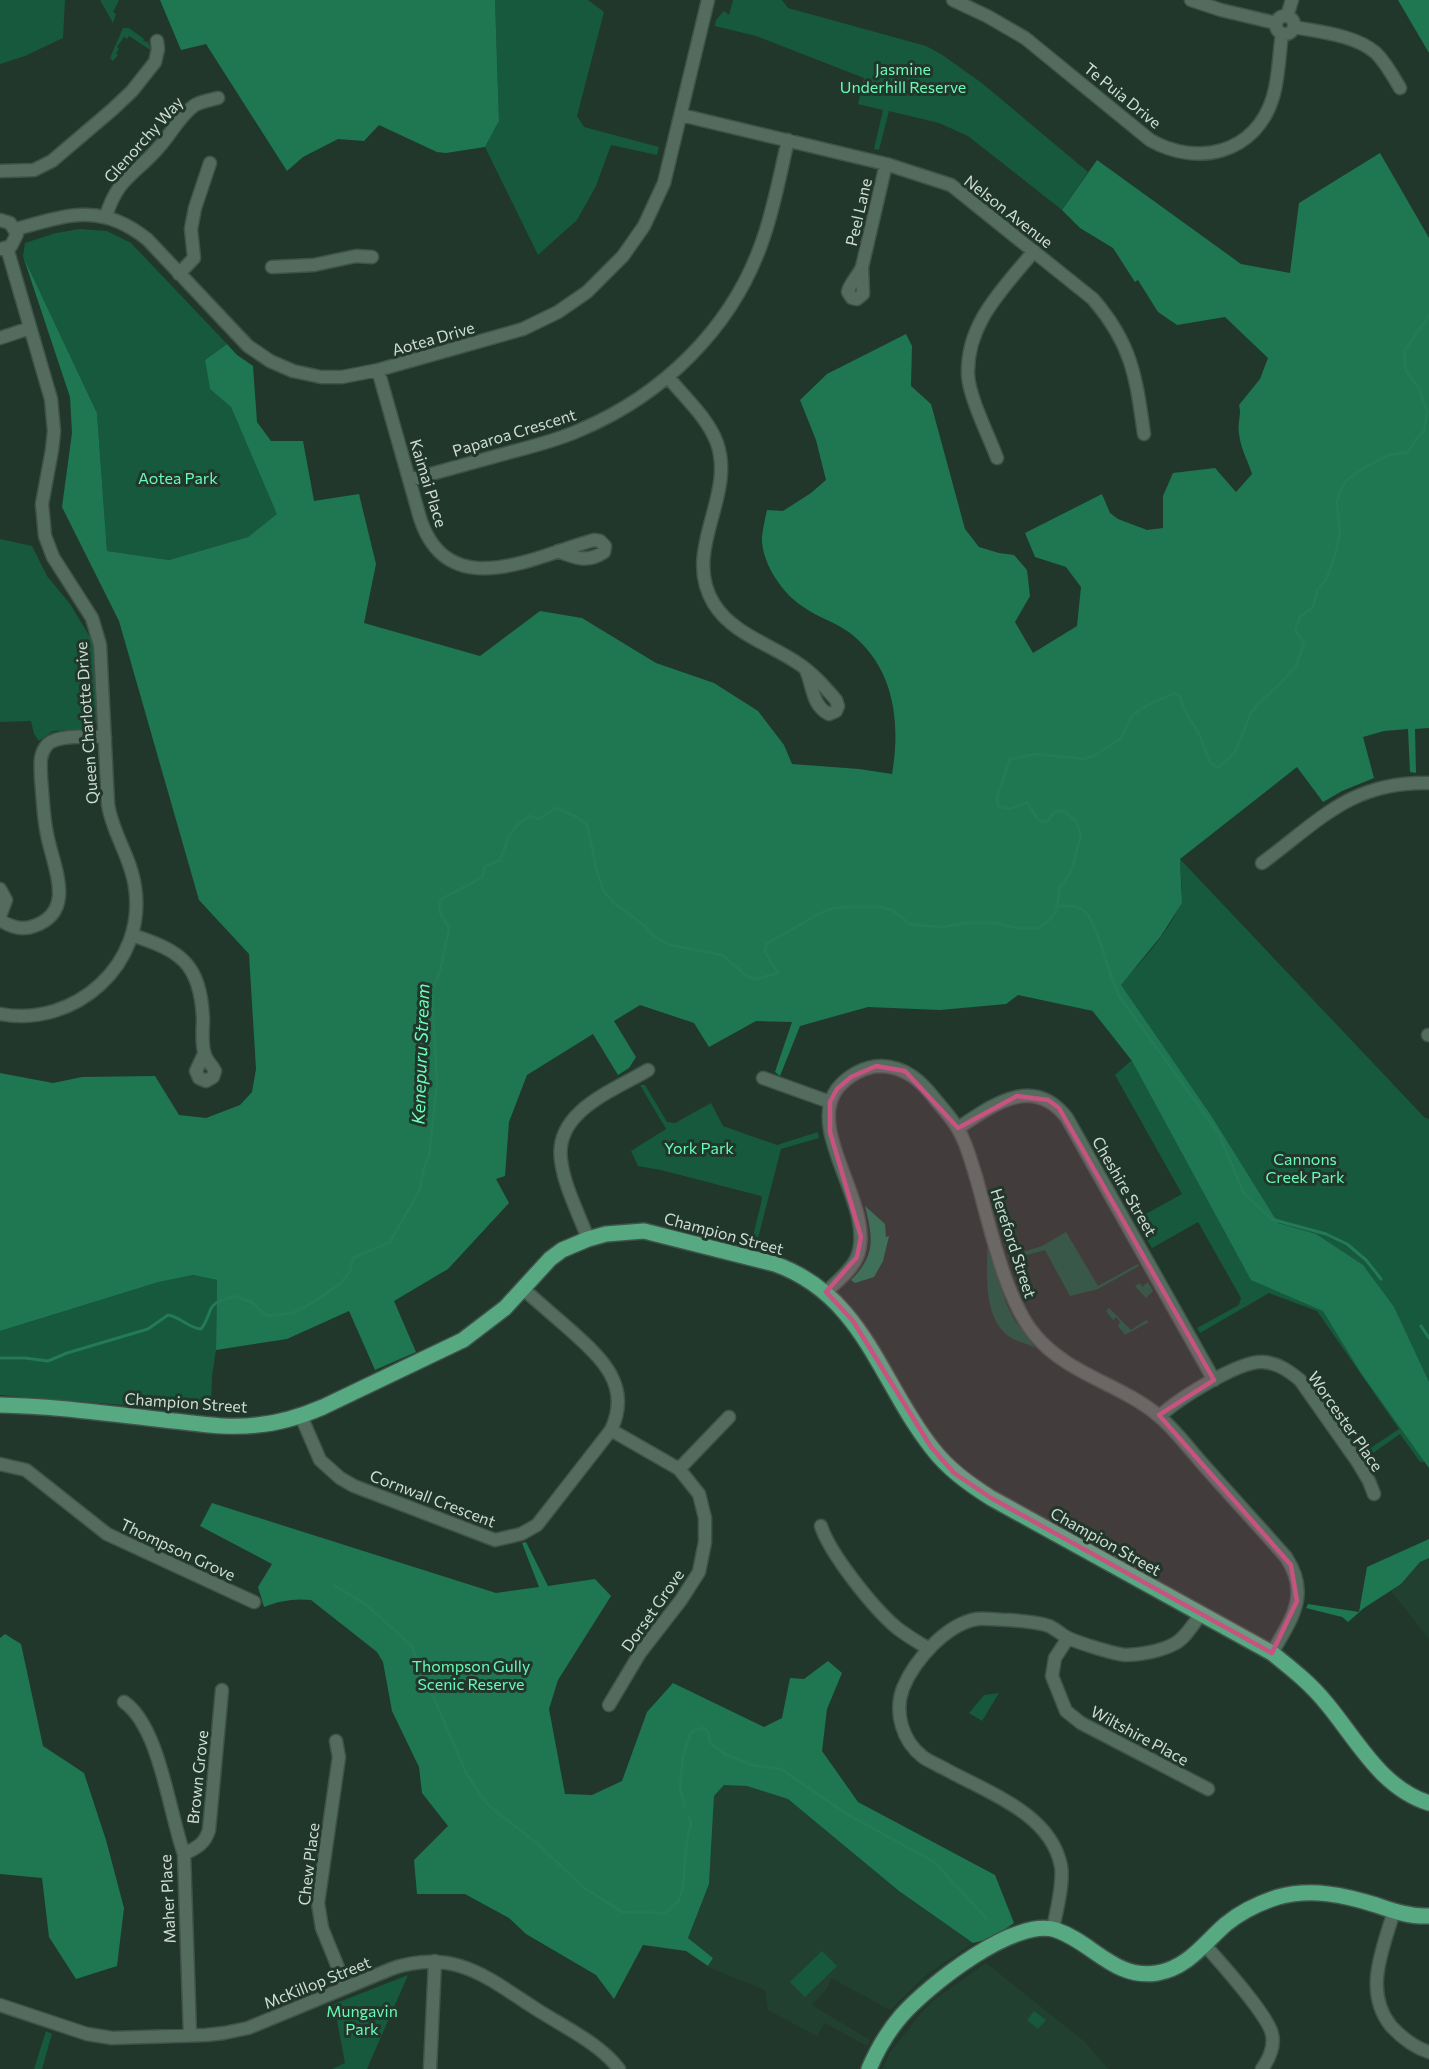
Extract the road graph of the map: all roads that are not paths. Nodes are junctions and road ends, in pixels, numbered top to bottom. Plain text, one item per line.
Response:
1 (708, 0) edge
2 (953, 0) edge
3 (1191, 0) edge
4 (1292, 0) edge
5 (1282, 24) junction
6 (157, 41) dead end
7 (1400, 88) dead end
8 (218, 98) dead end
9 (681, 115) junction
10 (788, 140) junction
11 (210, 163) dead end
12 (886, 164) junction
13 (0, 171) edge
14 (106, 216) junction
15 (0, 220) edge
16 (16, 229) junction
17 (4, 249) edge
18 (1034, 251) junction
19 (372, 257) dead end
20 (272, 267) dead end
21 (862, 267) dead end
22 (179, 274) junction
23 (30, 328) junction
24 (0, 338) edge
25 (378, 370) junction
26 (668, 378) junction
27 (1144, 434) dead end
28 (997, 458) dead end
29 (409, 480) junction
30 (558, 551) dead end
31 (806, 670) dead end
32 (105, 736) junction
33 (1429, 783) edge
34 (1262, 863) dead end
35 (0, 889) edge
36 (0, 918) edge
37 (132, 935) junction
38 (0, 1014) edge
39 (204, 1054) dead end
40 (648, 1070) dead end
41 (763, 1078) dead end
42 (830, 1102) junction
43 (958, 1128) junction
44 (588, 1239) junction
45 (522, 1287) junction
46 (826, 1292) junction
47 (1215, 1380) junction
48 (0, 1405) edge
49 (301, 1416) junction
50 (1160, 1416) junction
51 (729, 1417) dead end
52 (611, 1430) junction
53 (0, 1464) edge
54 (679, 1469) junction
55 (1374, 1494) dead end
56 (821, 1526) dead end
57 (254, 1602) dead end
58 (1201, 1614) junction
59 (1068, 1638) junction
60 (929, 1649) junction
61 (1272, 1653) junction
62 (222, 1690) dead end
63 (124, 1702) dead end
64 (609, 1705) dead end
65 (336, 1741) dead end
66 (1208, 1789) dead end
67 (1429, 1803) edge
68 (184, 1854) junction
69 (1394, 1911) junction
70 (1429, 1916) edge
71 (1053, 1929) junction
72 (1205, 1945) junction
73 (435, 1961) junction
74 (346, 1987) junction
75 (0, 2005) edge
76 (190, 2036) junction
77 (1429, 2052) edge
78 (430, 2069) edge
79 (619, 2069) edge
80 (869, 2069) edge
81 (1262, 2069) edge

1 - 9 street, Aotea Drive
2 - 5 street, Te Puia Drive
3 - 5 street
4 - 5 street, Te Puia Drive
5 - 7 street
6 - 13 street
8 - 14 street, Glenorchy Way
9 - 10 street, Nelson Avenue
9 - 25 street, Aotea Drive
10 - 12 street, Nelson Avenue
10 - 26 street, Paparoa Crescent
11 - 22 street
12 - 18 street, Nelson Avenue
12 - 21 street, Peel Lane
14 - 16 street, Aotea Drive
14 - 22 street, Aotea Drive
15 - 16 street
16 - 17 street
17 - 23 street, Queen Charlotte Drive
18 - 27 street, Nelson Avenue
18 - 28 street
19 - 20 street
22 - 25 street, Aotea Drive
23 - 24 street
23 - 32 street, Queen Charlotte Drive
25 - 29 street, Kaimai Place
26 - 29 street, Paparoa Crescent
26 - 31 street
29 - 30 street, Kaimai Place
32 - 36 street
32 - 37 street, Queen Charlotte Drive
33 - 34 street
35 - 36 street
37 - 38 street, Queen Charlotte Drive
37 - 39 street
40 - 44 street
41 - 42 street
42 - 43 street, Hereford Street
42 - 46 street
43 - 47 street, Cheshire Street
43 - 50 street, Hereford Street
44 - 45 main road, Champion Street
44 - 46 main road, Champion Street
45 - 49 main road, Champion Street
45 - 52 street, Cornwall Crescent
46 - 58 main road, Champion Street
47 - 50 street, Worcester Place
47 - 55 street, Worcester Place
48 - 49 main road, Champion Street
49 - 52 street, Cornwall Crescent
50 - 61 street, Hereford Street
51 - 54 street
52 - 54 street, Dorset Grove
53 - 57 street, Thompson Grove
54 - 64 street, Dorset Grove
56 - 60 street
58 - 59 street
58 - 61 main road, Champion Street
59 - 60 street
59 - 66 street, Wiltshire Place
60 - 71 street
61 - 67 main road, Champion Street
62 - 68 street, Brown Grove
63 - 68 street, Maher Place
65 - 74 street, Chew Place
68 - 76 street, Maher Place
69 - 70 main road
69 - 72 main road
69 - 77 street
71 - 72 main road
71 - 80 main road
72 - 81 street
73 - 74 street, McKillop Street
73 - 78 street
73 - 79 street, McKillop Street
74 - 76 street, McKillop Street
75 - 76 street, McKillop Street

